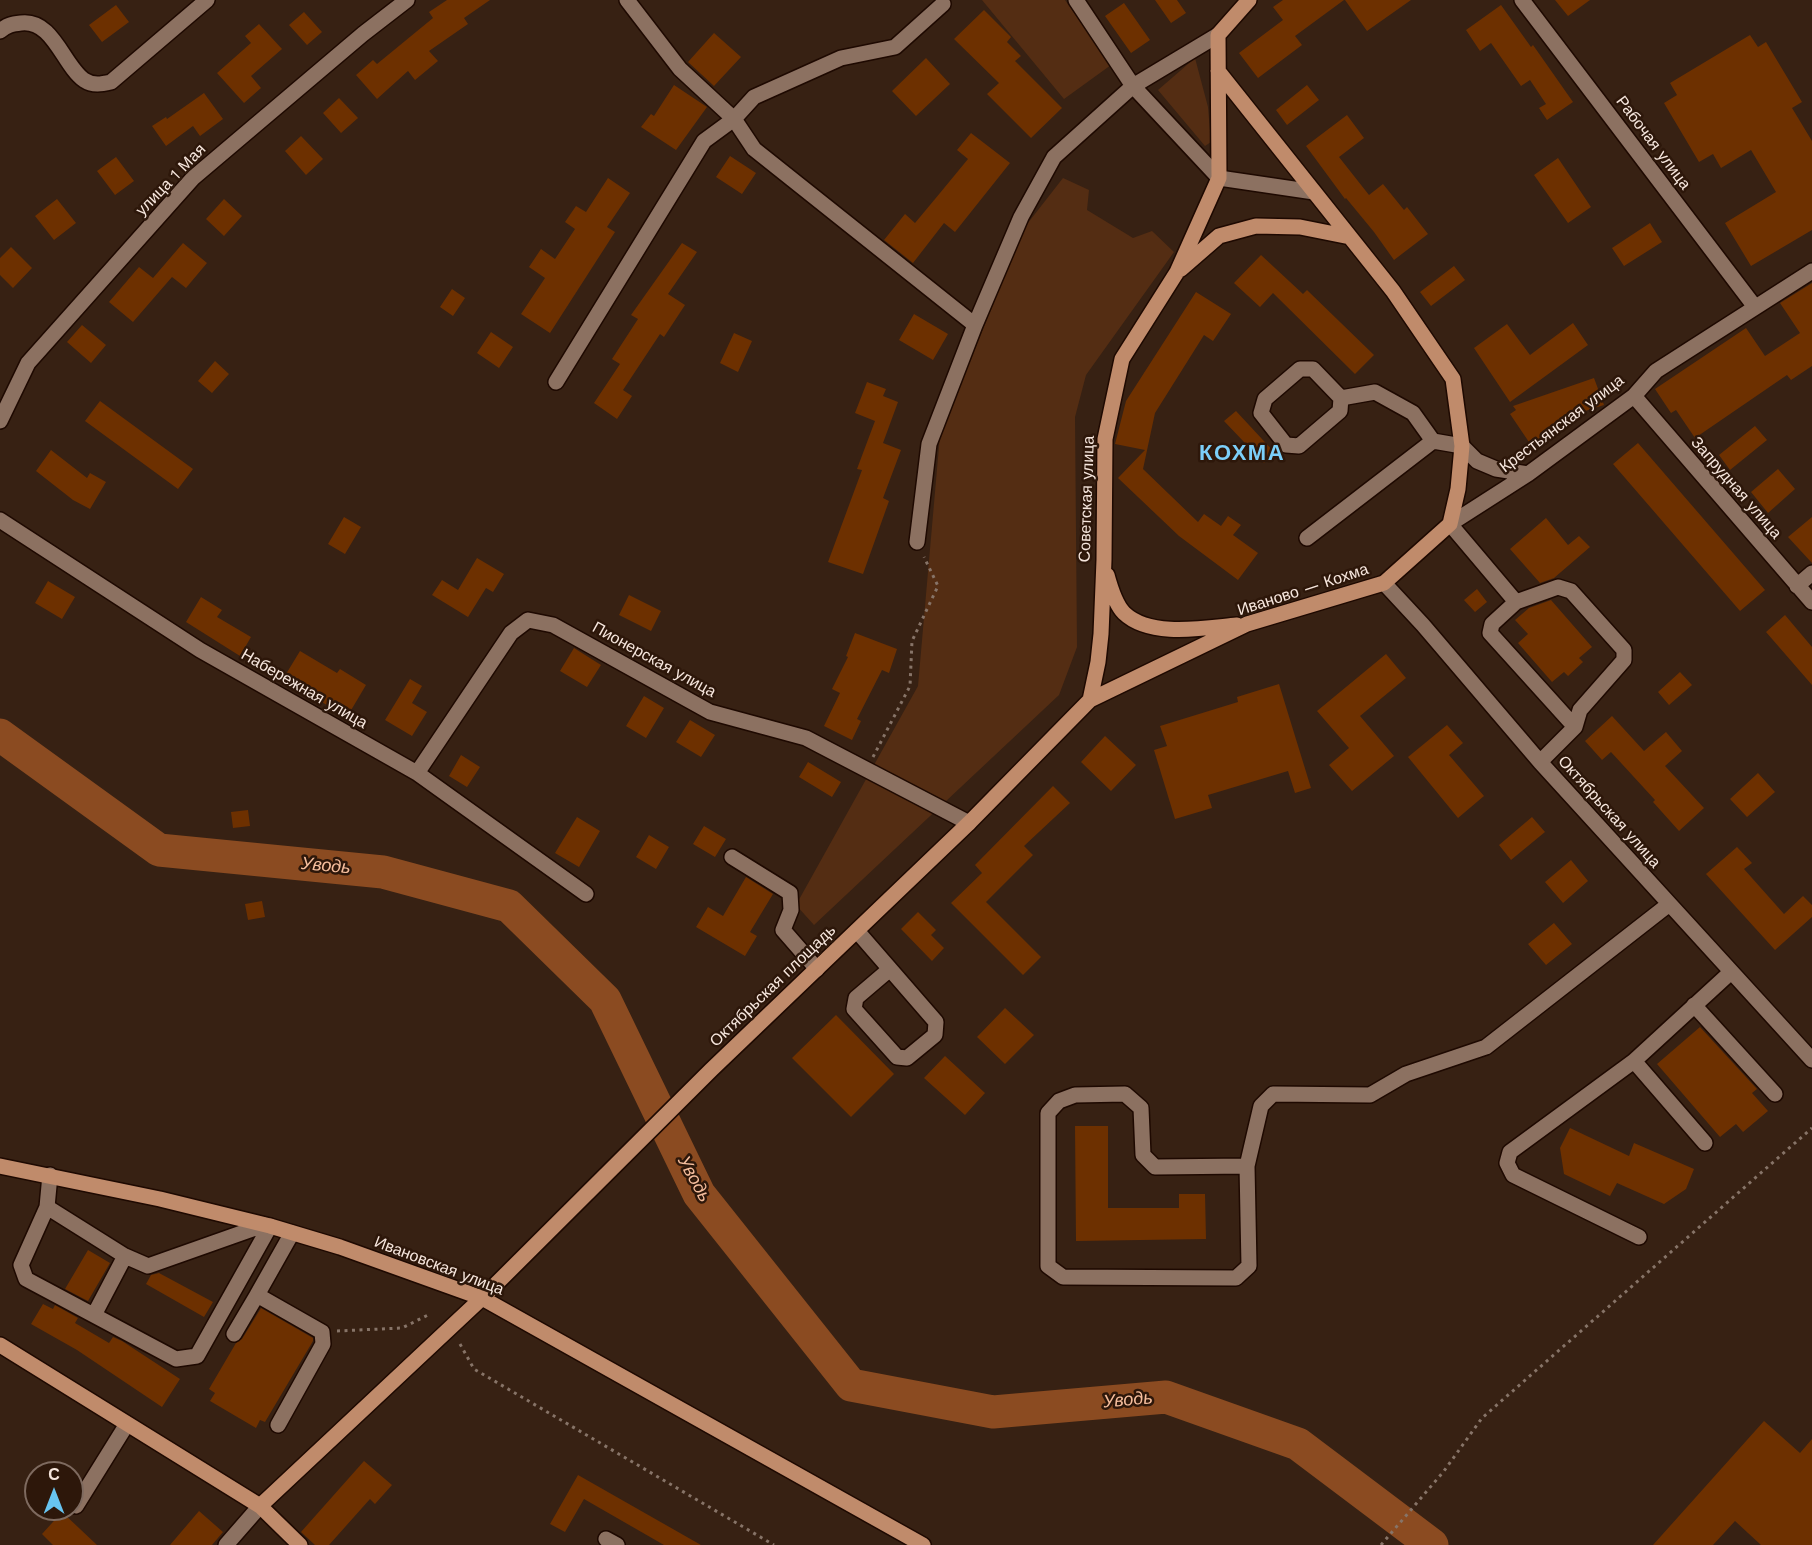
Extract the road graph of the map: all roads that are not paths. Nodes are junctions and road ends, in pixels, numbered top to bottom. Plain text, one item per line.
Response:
1 (207, 0) edge
2 (407, 0) edge
3 (627, 0) edge
4 (1076, 0) edge
5 (1250, 0) edge
6 (1522, 0) edge
7 (943, 4) dead end
8 (0, 31) edge
9 (1218, 35) junction
10 (1218, 71) junction
11 (1133, 86) junction
12 (734, 119) junction
13 (1219, 178) junction
14 (1314, 192) junction
15 (1350, 237) junction
16 (1812, 271) edge
17 (1177, 272) junction
18 (1755, 308) junction
19 (975, 326) junction
20 (556, 382) dead end
21 (1634, 396) junction
22 (1341, 398) junction
23 (0, 421) edge
24 (1433, 441) junction
25 (1462, 446) junction
26 (1528, 474) junction
27 (0, 520) edge
28 (1450, 524) junction
29 (1307, 538) dead end
30 (917, 542) road end
31 (1104, 560) junction
32 (1812, 573) edge
33 (1384, 583) junction
34 (1797, 586) junction
35 (1516, 602) junction
36 (1812, 603) edge
37 (1247, 624) junction
38 (1090, 700) junction
39 (1575, 727) junction
40 (1540, 762) junction
41 (417, 774) junction
42 (969, 824) junction
43 (732, 857) dead end
44 (586, 894) dead end
45 (1668, 905) junction
46 (857, 931) junction
47 (817, 969) junction
48 (890, 969) junction
49 (1731, 972) junction
50 (1694, 1005) junction
51 (1634, 1060) junction
52 (1812, 1060) edge
53 (1775, 1094) dead end
54 (1706, 1143) dead end
55 (0, 1166) edge
56 (1247, 1166) junction
57 (50, 1175) junction
58 (47, 1207) junction
59 (267, 1226) junction
60 (292, 1233) junction
61 (1639, 1237) dead end
62 (125, 1256) junction
63 (256, 1294) junction
64 (482, 1298) junction
65 (94, 1315) junction
66 (234, 1334) dead end
67 (0, 1345) edge
68 (127, 1424) junction
69 (278, 1425) dead end
70 (84, 1493) edge
71 (260, 1506) junction
72 (226, 1545) edge
73 (300, 1545) edge
74 (922, 1545) edge

1 - 8 street
2 - 23 street, улица 1 Мая
3 - 12 street
4 - 11 street
5 - 9 main road
6 - 18 street, Рабочая улица
7 - 12 street
9 - 10 main road, Советская улица
9 - 11 street
10 - 13 main road, Советская улица
10 - 14 main road
11 - 13 street
11 - 19 street
12 - 19 street
12 - 20 street
13 - 14 street
13 - 17 main road, Советская улица
14 - 15 main road
15 - 17 main road
15 - 25 main road
16 - 18 street, Крестьянская улица
17 - 31 main road, Советская улица
18 - 21 street, Крестьянская улица
19 - 30 street
21 - 26 street, Крестьянская улица
21 - 34 street, Запрудная улица
22 - 22 street
22 - 24 street
24 - 25 street
24 - 29 street
25 - 26 street
25 - 28 main road
26 - 28 street, Крестьянская улица
27 - 41 street, Набережная улица
28 - 33 main road, Иваново — Кохма
28 - 35 street
31 - 37 main road
31 - 38 main road, Советская улица
32 - 34 street
33 - 37 main road, Иваново — Кохма
33 - 40 street, Октябрьская улица
34 - 36 street, Запрудная улица
35 - 39 street
35 - 39 street
37 - 38 main road, Иваново — Кохма
38 - 42 main road, Октябрьская площадь
39 - 40 street
40 - 45 street, Октябрьская улица
41 - 42 street, Пионерская улица
41 - 44 street, Набережная улица
42 - 46 main road, Октябрьская площадь
43 - 47 street
45 - 49 street, Октябрьская улица
45 - 56 street
46 - 47 main road, Октябрьская площадь
46 - 48 street
47 - 64 main road, Октябрьская площадь
48 - 48 street
49 - 50 street
49 - 52 street, Октябрьская улица
50 - 51 street
50 - 53 street
51 - 54 street
51 - 61 street
55 - 57 main road, Ивановская улица
56 - 56 street
57 - 58 street
57 - 59 main road, Ивановская улица
58 - 62 street
58 - 65 street
59 - 60 main road, Ивановская улица
59 - 62 street
59 - 65 street
60 - 63 street
60 - 64 main road, Ивановская улица
62 - 65 street
63 - 66 street
63 - 69 street
64 - 71 main road, Октябрьская площадь
64 - 74 main road, Ивановская улица
67 - 68 main road
68 - 70 street
68 - 71 main road
71 - 72 street
71 - 73 main road

